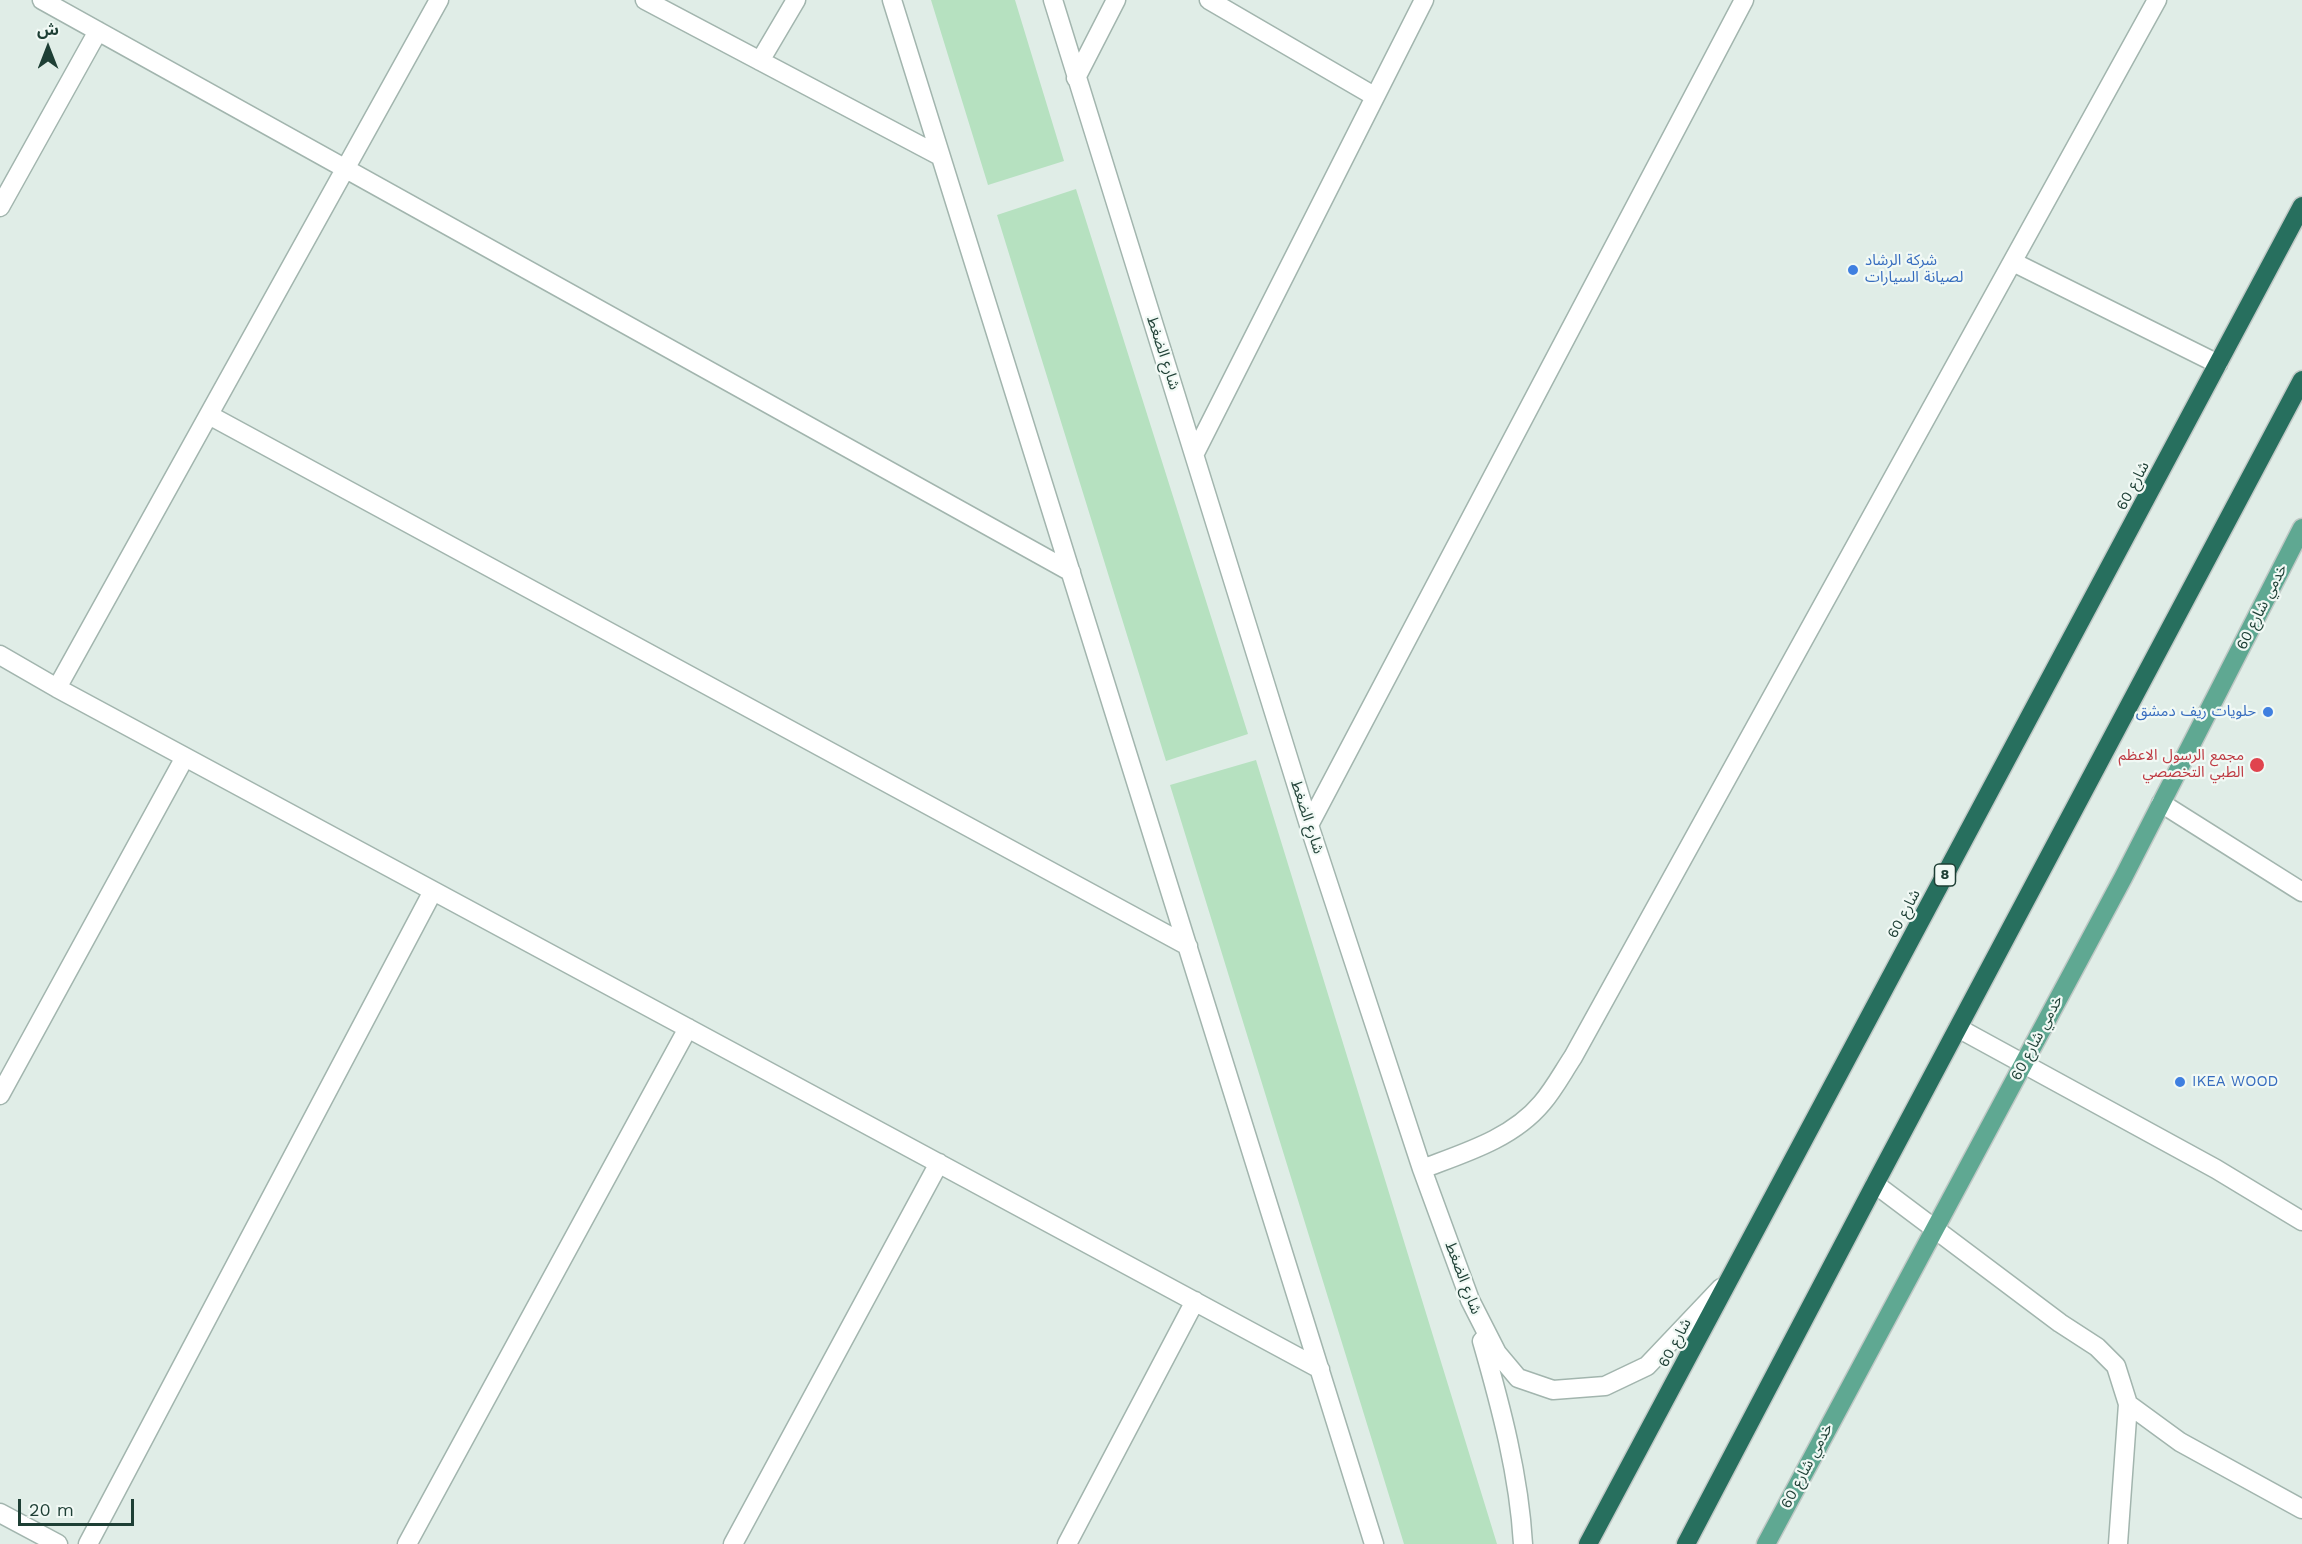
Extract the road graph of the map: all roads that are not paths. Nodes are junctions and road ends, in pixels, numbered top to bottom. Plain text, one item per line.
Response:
1 (42, 0) edge
2 (439, 0) edge
3 (645, 0) edge
4 (796, 0) edge
5 (892, 0) edge
6 (1053, 0) edge
7 (1116, 0) edge
8 (1209, 0) edge
9 (1424, 0) edge
10 (1744, 0) edge
11 (2157, 0) edge
12 (98, 31) junction
13 (760, 61) junction
14 (1076, 78) junction
15 (1374, 96) junction
16 (940, 156) junction
17 (345, 169) junction
18 (2302, 206) edge
19 (0, 207) edge
20 (2013, 262) junction
21 (2218, 364) junction
22 (2302, 380) edge
23 (209, 415) junction
24 (1195, 453) junction
25 (2302, 528) edge
26 (1071, 572) junction
27 (0, 655) edge
28 (57, 688) junction
29 (185, 757) junction
30 (2161, 804) junction
31 (1309, 825) junction
32 (433, 891) junction
33 (2302, 892) edge
34 (1188, 946) junction
35 (688, 1028) junction
36 (1958, 1028) junction
37 (2024, 1063) junction
38 (0, 1095) edge
39 (939, 1163) junction
40 (1422, 1169) junction
41 (1875, 1184) junction
42 (2302, 1221) edge
43 (1934, 1229) junction
44 (1729, 1280) junction
45 (1470, 1300) junction
46 (1195, 1301) junction
47 (1320, 1369) junction
48 (2128, 1404) junction
49 (2302, 1509) edge
50 (0, 1513) edge
51 (58, 1544) edge
52 (88, 1544) edge
53 (407, 1544) edge
54 (733, 1544) edge
55 (1067, 1544) edge
56 (1374, 1544) edge
57 (1523, 1544) edge
58 (1588, 1544) edge
59 (1686, 1544) edge
60 (1766, 1544) edge
61 (2118, 1544) edge

1 - 12 street
2 - 17 street
3 - 13 street
4 - 13 street
5 - 16 street
6 - 14 street, شارع الضغط
7 - 14 street
8 - 15 street
9 - 15 street
10 - 31 street
11 - 20 street
12 - 17 street
12 - 19 street
13 - 16 street
14 - 24 street, شارع الضغط
15 - 24 street
16 - 26 street
17 - 23 street
17 - 26 street
18 - 21 highway, شارع 60 / 8
20 - 21 street
20 - 40 street
21 - 44 highway, شارع 60 / 8
22 - 36 highway
23 - 28 street
23 - 34 street
24 - 31 street, شارع الضغط
25 - 30 main road, خدمي شارع 60
26 - 34 street
27 - 28 street
28 - 29 street
29 - 32 street
29 - 38 street
30 - 33 street
30 - 37 main road, خدمي شارع 60
31 - 40 street, شارع الضغط
32 - 35 street
32 - 52 street
34 - 47 street
35 - 39 street
35 - 53 street
36 - 37 street
36 - 41 highway
37 - 42 street
37 - 43 main road, خدمي شارع 60
39 - 46 street
39 - 54 street
40 - 45 street, شارع الضغط
41 - 43 street
41 - 59 highway
43 - 48 street
43 - 60 main road, خدمي شارع 60
44 - 45 street, شارع الضغط
44 - 58 highway, شارع 60 / 8
45 - 57 street
46 - 47 street
46 - 55 street
47 - 56 street
48 - 49 street
48 - 61 street
50 - 51 street

